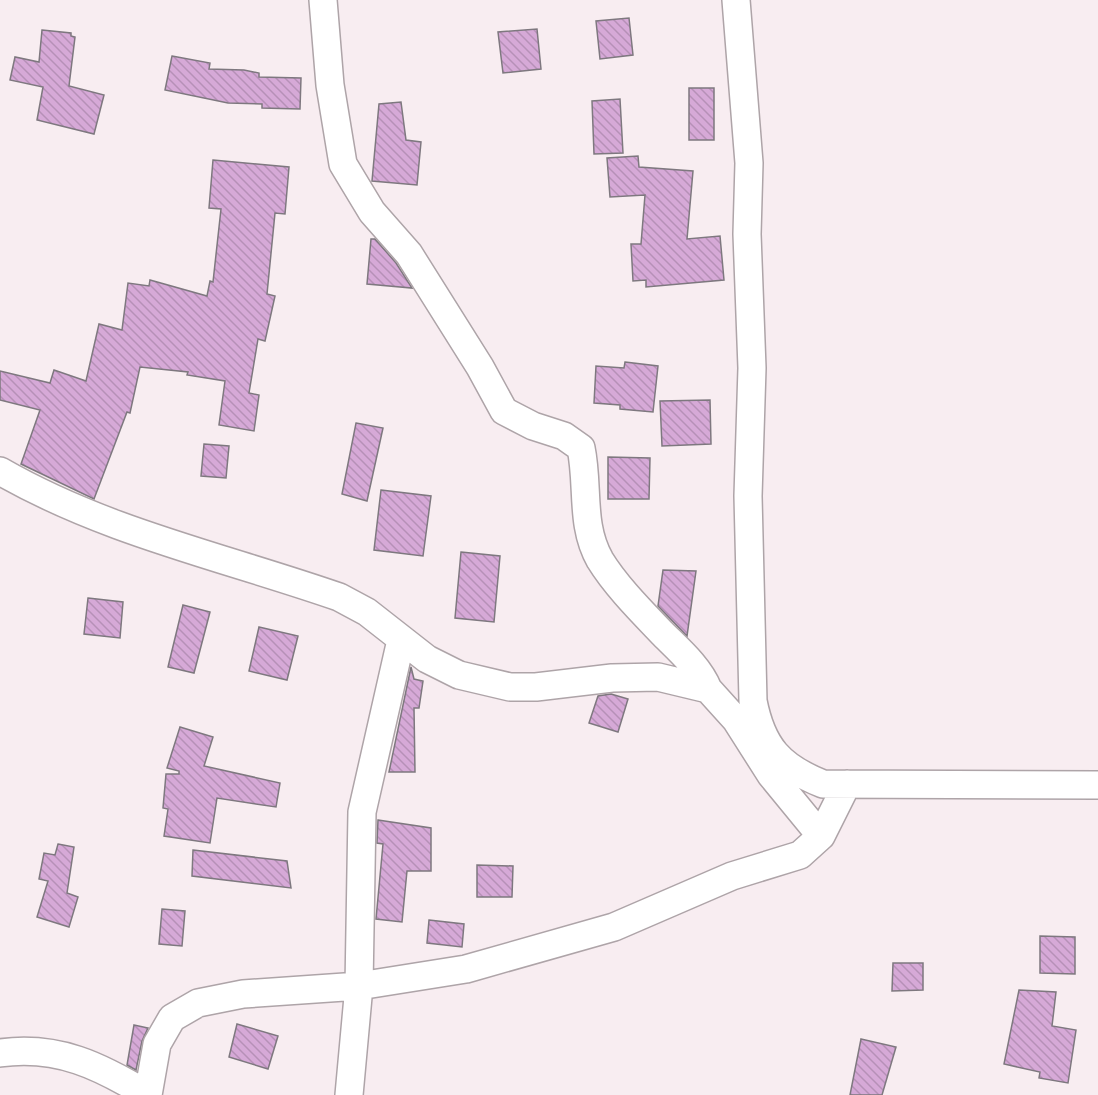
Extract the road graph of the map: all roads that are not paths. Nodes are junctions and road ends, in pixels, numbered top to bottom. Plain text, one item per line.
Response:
1 (323, 0) edge
2 (736, 0) edge
3 (745, 0) edge
4 (0, 471) edge
5 (401, 640) junction
6 (708, 689) junction
7 (847, 784) junction
8 (1098, 785) edge
9 (821, 836) junction
10 (359, 987) junction
11 (0, 1053) edge
12 (148, 1095) edge
13 (349, 1095) edge

1 - 6 street
2 - 3 street
2 - 7 street
4 - 5 street
5 - 6 street
5 - 10 street
6 - 9 street
7 - 8 street
7 - 9 street
9 - 10 street
10 - 12 street
10 - 13 street
11 - 12 street

